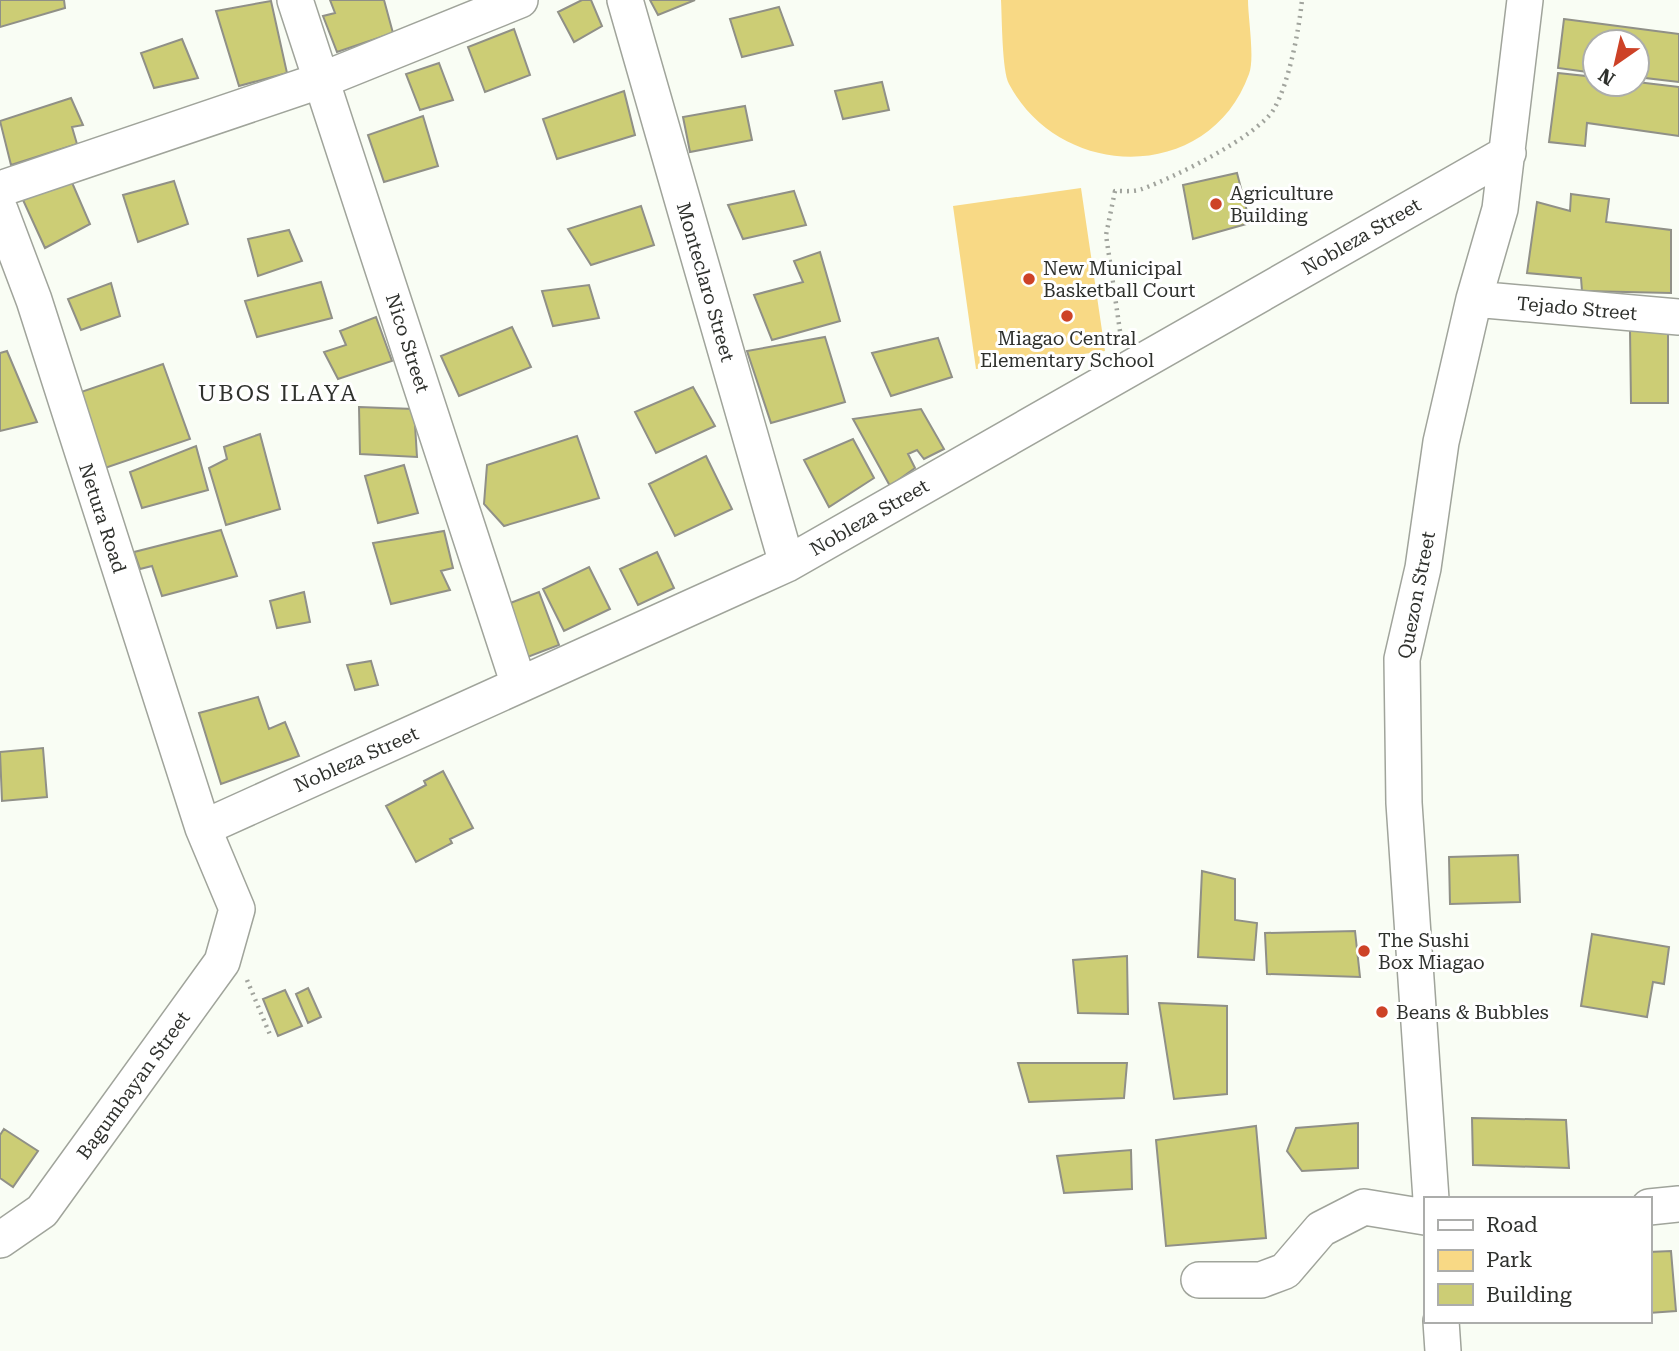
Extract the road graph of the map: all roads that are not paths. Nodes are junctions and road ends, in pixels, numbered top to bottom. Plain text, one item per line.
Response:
1 (295, 0) edge
2 (520, 0) edge
3 (625, 0) edge
4 (1525, 0) edge
5 (322, 80) junction
6 (1508, 153) junction
7 (0, 189) edge
8 (0, 210) edge
9 (1474, 299) junction
10 (1679, 317) edge
11 (787, 564) junction
12 (519, 685) junction
13 (203, 828) junction
14 (233, 923) joint
15 (1431, 1197) edge
16 (1679, 1204) edge
17 (1651, 1207) edge
18 (1424, 1217) edge
19 (0, 1240) edge
20 (1199, 1280) dead end
21 (1441, 1323) edge
22 (1443, 1351) edge

1 - 5 street, Nico Street
2 - 5 street
3 - 11 street, Monteclaro Street
4 - 6 street, Quezon Street
5 - 7 street
5 - 12 street, Nico Street
6 - 9 street, Quezon Street
6 - 11 street, Nobleza Street
8 - 13 street, Netura Road
9 - 10 street, Tejado Street
9 - 15 street, Quezon Street
11 - 12 street, Nobleza Street
12 - 13 street, Nobleza Street
13 - 14 street, Netura Road
14 - 19 street, Bagumbayan Street
16 - 17 street
18 - 20 street
21 - 22 street

